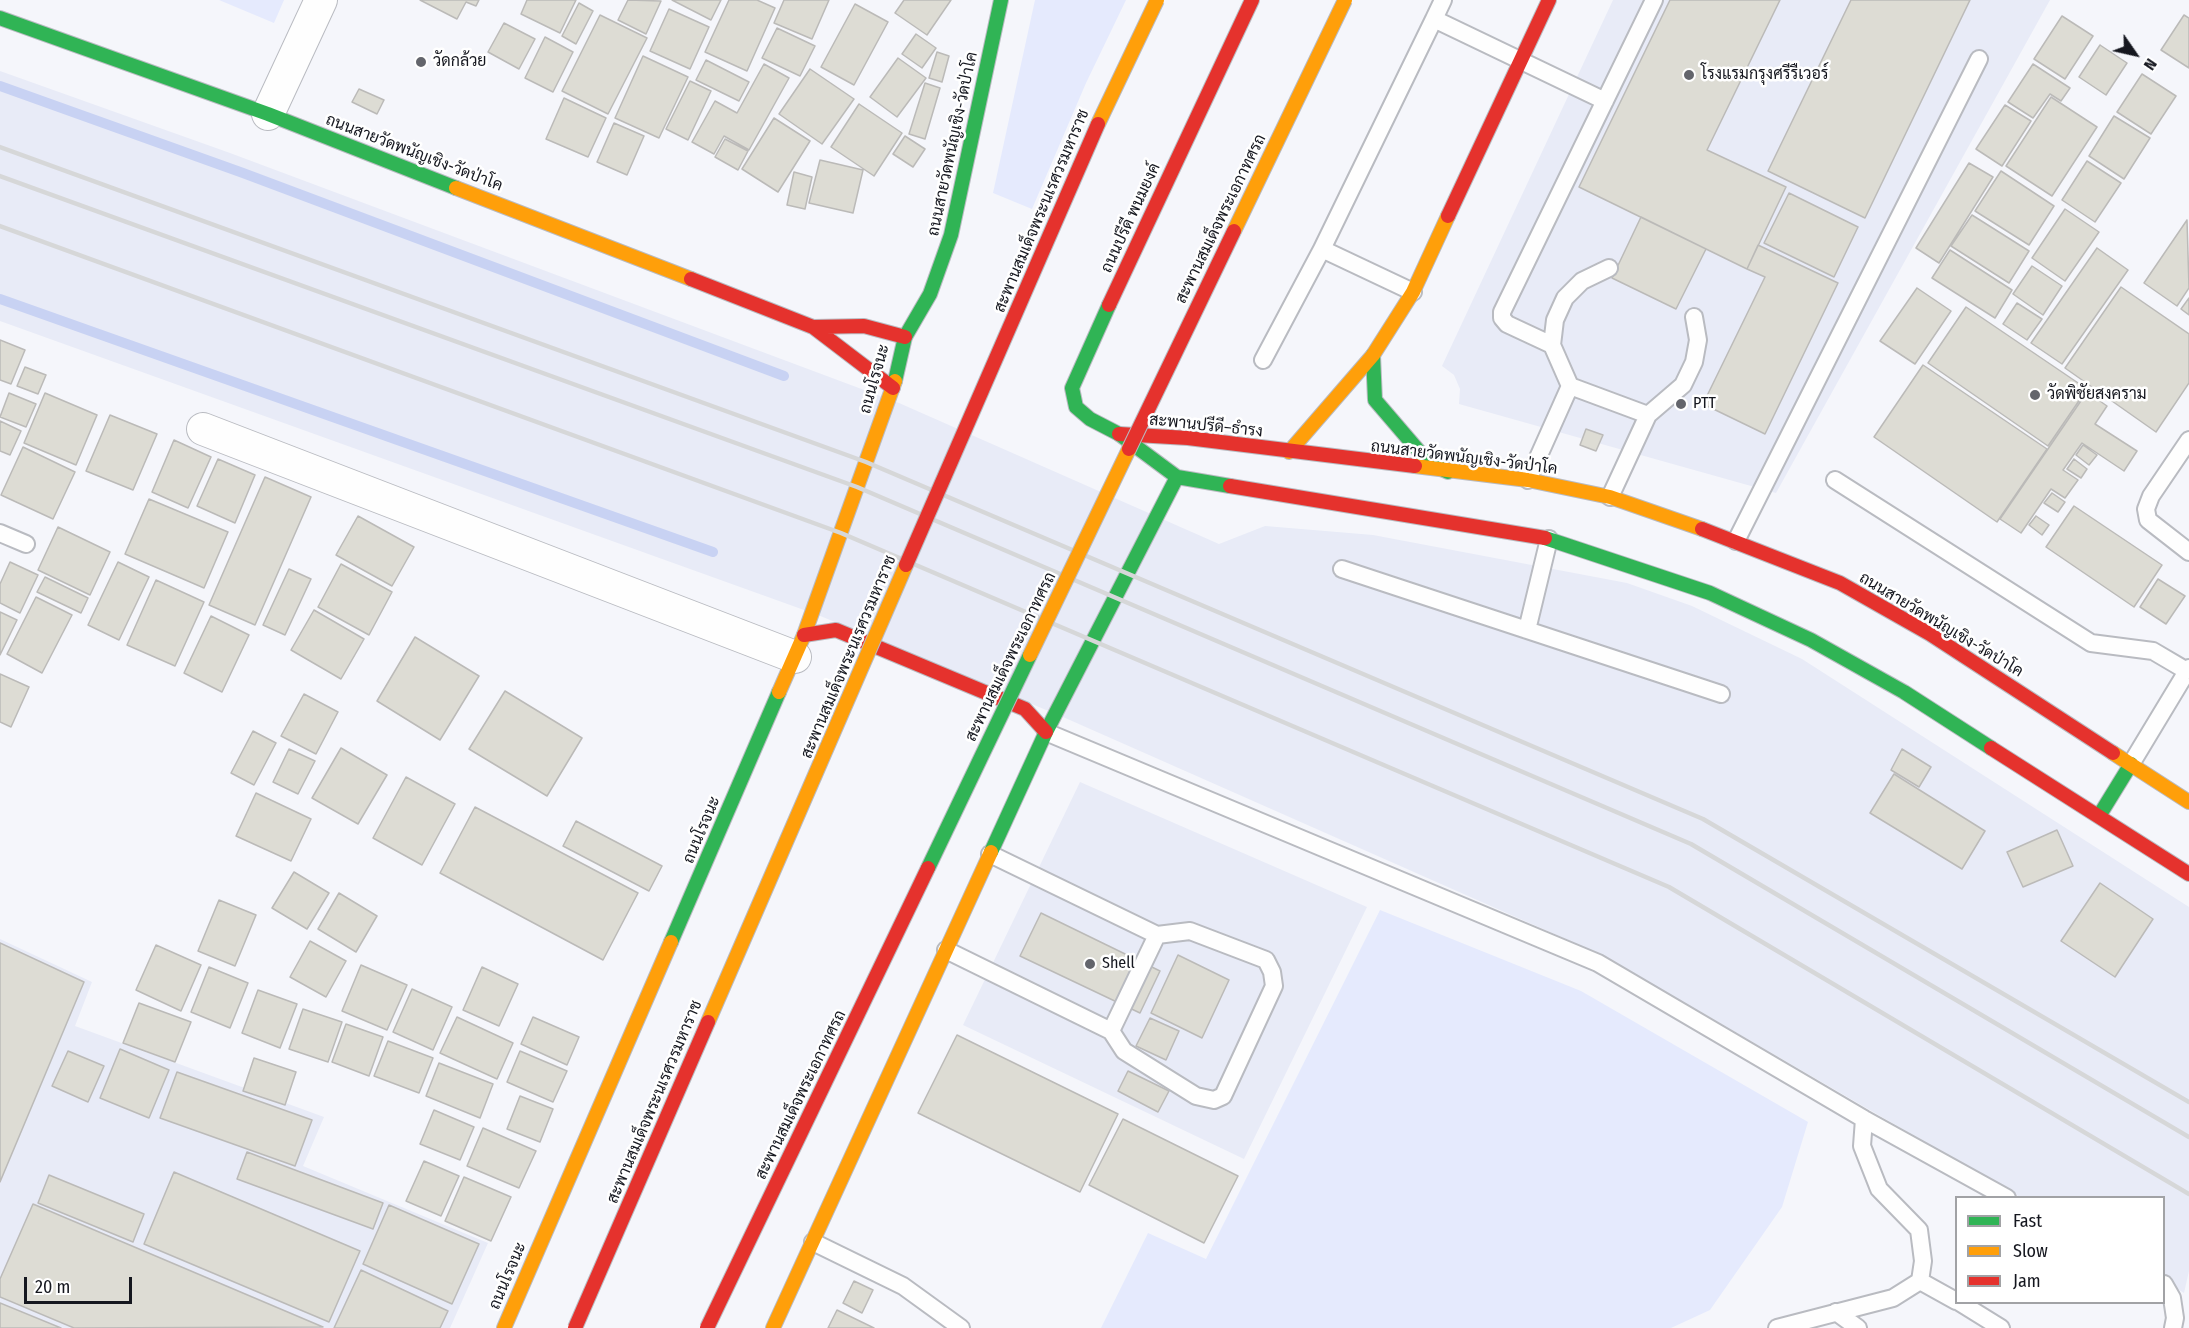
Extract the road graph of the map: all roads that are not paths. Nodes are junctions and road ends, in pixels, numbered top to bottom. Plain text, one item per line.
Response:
1 (321, 0) edge
2 (1000, 0) edge
3 (1157, 0) edge
4 (1252, 0) edge
5 (1345, 0) edge
6 (1443, 0) edge
7 (1549, 0) edge
8 (1654, 0) edge
9 (0, 18) edge
10 (1434, 19) junction
11 (1979, 59) dead end
12 (1521, 60) junction
13 (1605, 101) junction
14 (268, 114) junction
15 (1322, 249) junction
16 (1609, 268) dead end
17 (1413, 292) junction
18 (1694, 317) dead end
19 (813, 327) junction
20 (905, 337) junction
21 (1552, 345) junction
22 (1373, 356) junction
23 (1263, 360) dead end
24 (1570, 386) junction
25 (892, 388) junction
26 (1648, 415) junction
27 (203, 429) dead end
28 (1119, 434) junction
29 (2189, 440) edge
30 (1289, 452) junction
31 (1448, 472) junction
32 (1177, 477) junction
33 (1528, 480) junction
34 (1835, 480) dead end
35 (1610, 497) junction
36 (0, 533) edge
37 (1549, 539) junction
38 (1736, 541) junction
39 (26, 544) dead end
40 (2189, 552) edge
41 (1342, 569) dead end
42 (1527, 630) junction
43 (800, 646) junction
44 (2188, 670) edge
45 (1721, 694) dead end
46 (1046, 732) junction
47 (2130, 764) junction
48 (2186, 800) edge
49 (2099, 816) junction
50 (990, 854) junction
51 (2189, 874) edge
52 (1157, 935) junction
53 (946, 950) junction
54 (1111, 1030) junction
55 (1864, 1119) junction
56 (2005, 1196) edge
57 (813, 1242) junction
58 (1920, 1281) junction
59 (2165, 1287) edge
60 (1955, 1300) edge
61 (1961, 1304) edge
62 (1836, 1312) junction
63 (504, 1328) edge
64 (575, 1328) edge
65 (707, 1328) edge
66 (773, 1328) edge
67 (961, 1328) edge
68 (1777, 1328) edge
69 (1858, 1328) edge
70 (2001, 1328) edge
71 (2173, 1328) edge

1 - 14 street
2 - 20 main road, ถนนสายวัดพนัญเชิง-วัดป่าโค
3 - 64 main road, สะพานสมเด็จพระนเรศวรมหาราช, bridge
4 - 28 main road, ถนนปรีดี พนมยงค์
5 - 65 main road, สะพานสมเด็จพระเอกาทศรถ, bridge
6 - 10 lane
7 - 12 main road
8 - 13 lane
9 - 14 main road, ถนนสายวัดพนัญเชิง-วัดป่าโค
10 - 12 lane
10 - 15 lane
11 - 38 lane
12 - 13 lane
12 - 17 main road
13 - 21 lane
14 - 19 main road, ถนนสายวัดพนัญเชิง-วัดป่าโค
15 - 17 lane
15 - 23 lane
16 - 21 lane
17 - 22 main road
18 - 26 lane
19 - 20 main road, ถนนสายวัดพนัญเชิง-วัดป่าโค
19 - 25 main road, ถนนสายวัดพนัญเชิง-วัดป่าโค
20 - 25 main road, ถนนโรจนะ
21 - 24 lane
22 - 30 main road
22 - 31 main road
24 - 26 lane
24 - 33 lane
25 - 43 main road, ถนนโรจนะ
26 - 35 lane
27 - 43 street
28 - 30 main road, สะพานปรีดี–ธำรง
28 - 32 main road
29 - 40 lane
30 - 31 main road, ถนนสายวัดพนัญเชิง-วัดป่าโค
31 - 33 main road, ถนนสายวัดพนัญเชิง-วัดป่าโค
32 - 37 main road
32 - 46 main road
33 - 35 main road, ถนนสายวัดพนัญเชิง-วัดป่าโค
34 - 44 lane
35 - 38 main road, ถนนสายวัดพนัญเชิง-วัดป่าโค
36 - 39 lane
37 - 42 lane
37 - 49 main road
38 - 47 main road, ถนนสายวัดพนัญเชิง-วัดป่าโค
41 - 42 lane
42 - 45 lane
43 - 46 main road
43 - 63 main road, ถนนโรจนะ
44 - 47 lane
46 - 50 main road
46 - 55 lane
47 - 48 main road, ถนนสายวัดพนัญเชิง-วัดป่าโค
47 - 49 main road
49 - 51 main road
50 - 52 lane
50 - 53 main road
52 - 54 lane
52 - 54 lane
53 - 54 lane
53 - 57 main road
55 - 56 lane
55 - 58 lane
57 - 66 main road
57 - 67 lane
58 - 60 lane
58 - 62 lane
59 - 71 lane
61 - 70 lane
62 - 68 lane
62 - 69 lane

